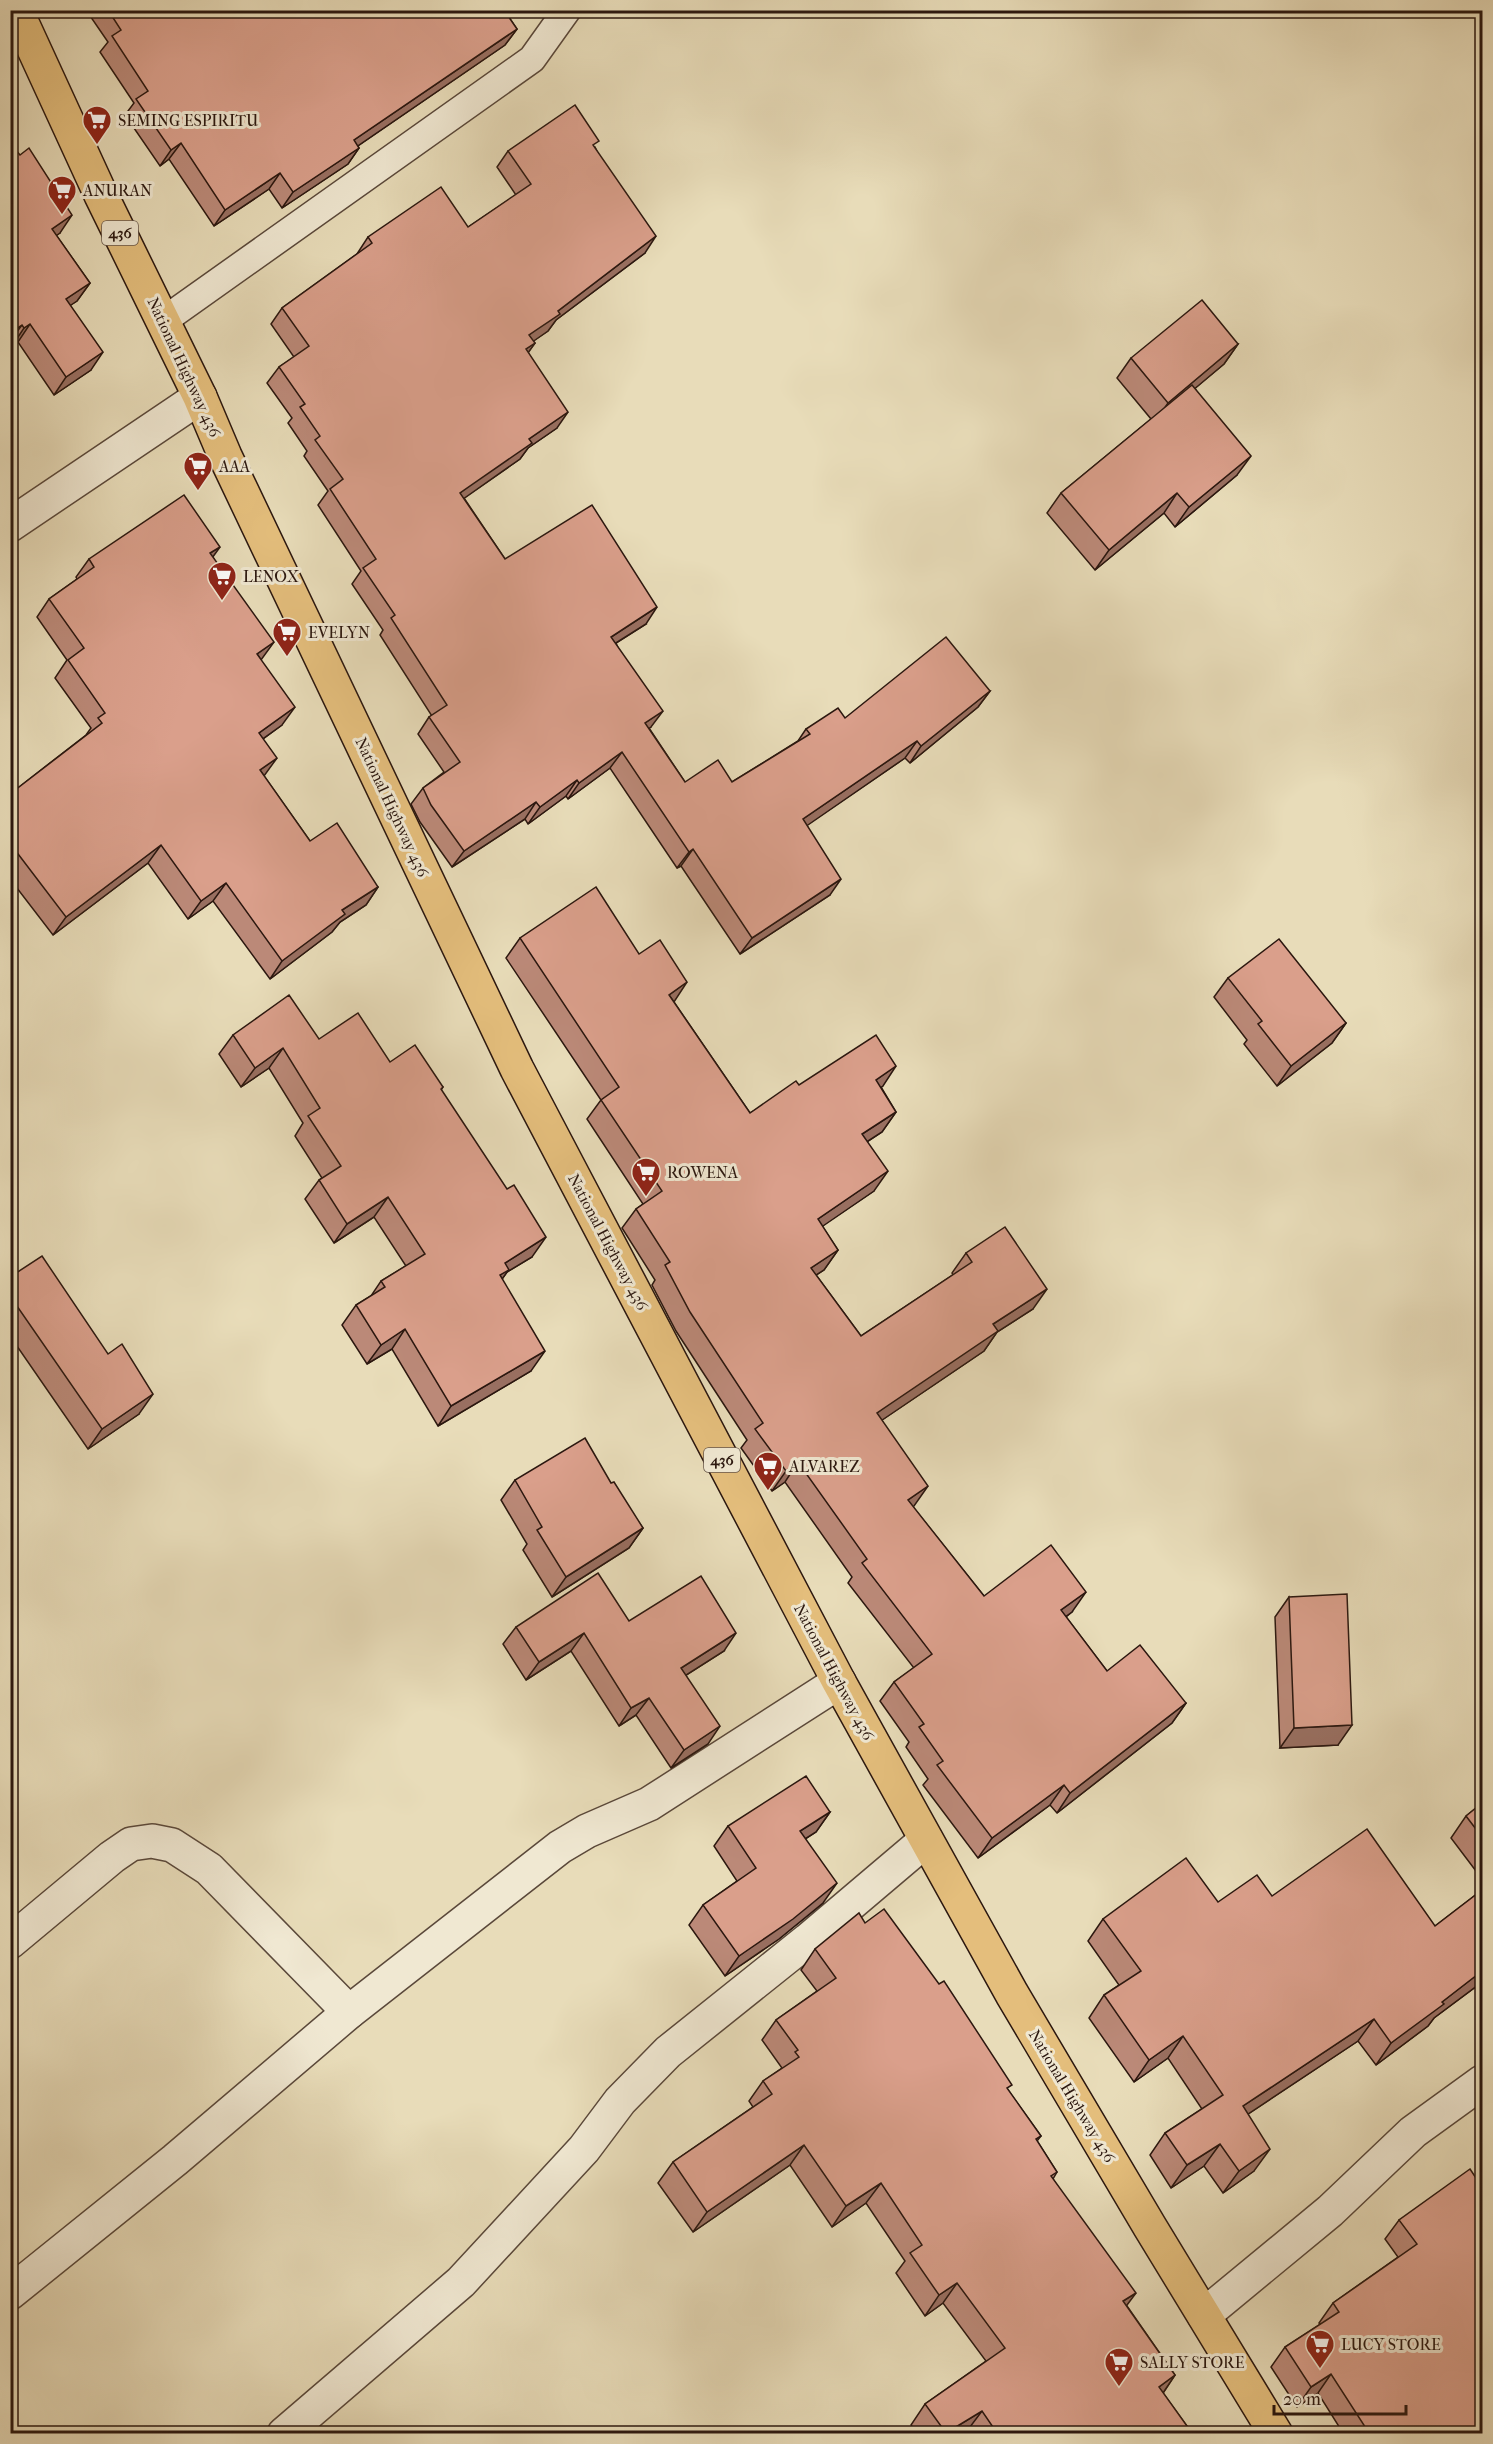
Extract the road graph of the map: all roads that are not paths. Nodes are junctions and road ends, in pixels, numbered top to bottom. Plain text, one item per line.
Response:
1 (16, 10) edge
2 (567, 10) edge
3 (163, 321) junction
4 (200, 397) junction
5 (10, 525) edge
6 (839, 1682) junction
7 (926, 1840) junction
8 (10, 1942) edge
9 (349, 2012) junction
10 (1482, 2082) edge
11 (10, 2293) edge
12 (1204, 2315) junction
13 (284, 2433) edge
14 (1276, 2433) edge

1 - 3 main road, National Highway 436 / 436
2 - 3 lane
3 - 4 main road, National Highway 436 / 436
4 - 5 street
4 - 6 main road, National Highway 436 / 436
6 - 7 main road, National Highway 436 / 436
6 - 9 street
7 - 12 main road, National Highway 436 / 436
7 - 13 street
8 - 9 street
9 - 11 street
10 - 12 street
12 - 14 main road, National Highway 436 / 436

